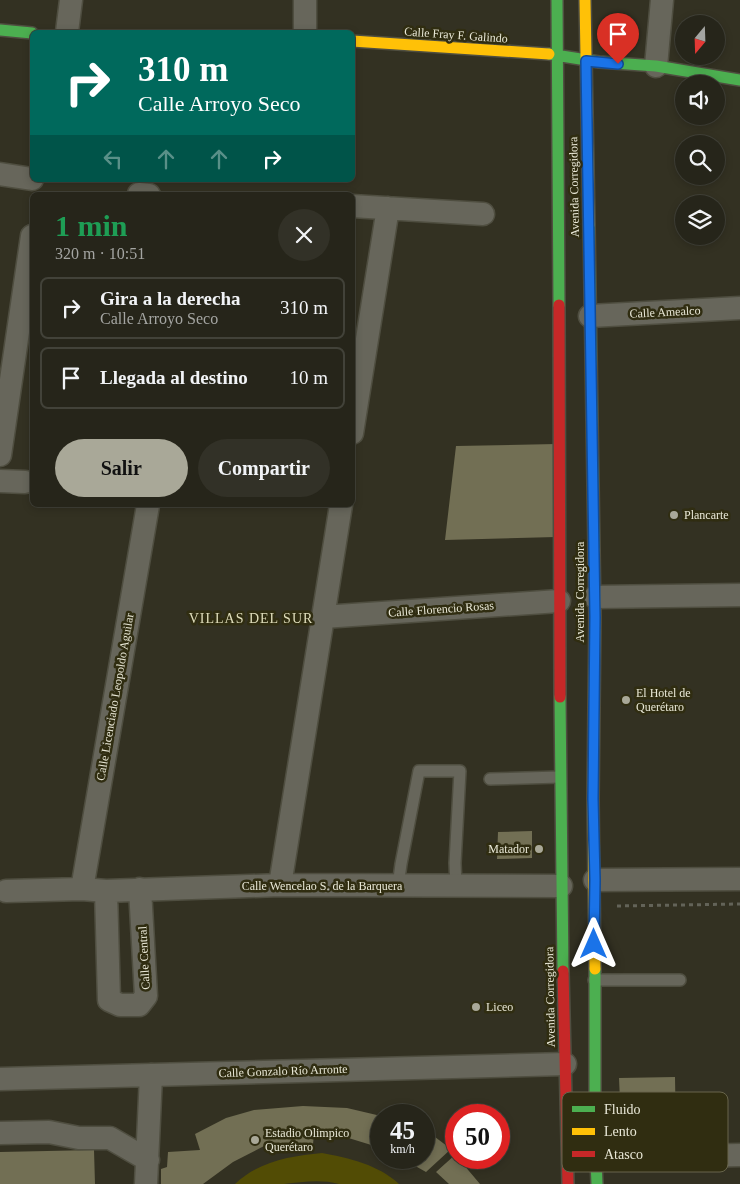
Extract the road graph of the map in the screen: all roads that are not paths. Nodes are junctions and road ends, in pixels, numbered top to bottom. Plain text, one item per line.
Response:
1 (71, 0) edge
2 (305, 0) edge
3 (557, 0) edge
4 (584, 0) edge
5 (662, 0) edge
6 (0, 30) edge
7 (67, 30) edge
8 (306, 30) edge
9 (30, 33) edge
10 (355, 41) edge
11 (558, 55) junction
12 (586, 61) junction
13 (656, 66) junction
14 (740, 80) edge
15 (0, 174) edge
16 (30, 181) edge
17 (355, 206) edge
18 (388, 208) junction
19 (483, 214) dead end
20 (30, 243) edge
21 (740, 308) edge
22 (10, 315) edge
23 (590, 316) junction
24 (355, 414) edge
25 (0, 455) edge
26 (0, 481) edge
27 (25, 482) dead end
28 (148, 507) edge
29 (341, 507) edge
30 (740, 595) edge
31 (595, 597) junction
32 (559, 601) junction
33 (323, 617) junction
34 (560, 777) junction
35 (490, 779) dead end
36 (740, 879) edge
37 (595, 880) junction
38 (280, 886) junction
39 (398, 886) junction
40 (456, 886) junction
41 (561, 886) junction
42 (82, 889) junction
43 (140, 889) junction
44 (6, 891) dead end
45 (106, 891) junction
46 (594, 980) junction
47 (680, 980) dead end
48 (565, 1064) junction
49 (150, 1075) junction
50 (0, 1079) edge
51 (566, 1092) edge
52 (595, 1092) edge
53 (0, 1133) edge
54 (148, 1160) junction
55 (146, 1184) edge

1 - 7 street
2 - 8 street
3 - 11 main road, Avenida Corregidora
4 - 12 main road, Avenida Corregidora
5 - 13 street
6 - 9 main road
10 - 11 main road, Calle Fray F. Galindo
11 - 12 main road, Calle Fray F. Galindo
11 - 32 main road, Avenida Corregidora
12 - 13 main road, Calle Fray F. Galindo
12 - 23 main road, Avenida Corregidora
13 - 14 main road, Calle Fray F. Galindo
15 - 16 street
17 - 18 street
18 - 19 street
18 - 24 street
20 - 22 street
21 - 23 street, Calle Amealco
22 - 25 street
23 - 31 main road, Avenida Corregidora
26 - 27 street
28 - 42 street, Calle Licenciado Leopoldo Aguilar
29 - 33 street
30 - 31 street
31 - 37 main road, Avenida Corregidora
32 - 33 street, Calle Florencio Rosas
32 - 34 main road, Avenida Corregidora
33 - 38 street
34 - 35 lane
34 - 41 main road, Avenida Corregidora
36 - 37 street
37 - 46 main road, Avenida Corregidora
38 - 39 street, Calle Wencelao S. de la Barquera
38 - 43 street, Calle Wencelao S. de la Barquera
39 - 40 street, Calle Wencelao S. de la Barquera
39 - 40 lane
40 - 41 street, Calle Wencelao S. de la Barquera
41 - 48 main road, Avenida Corregidora
42 - 44 street, Calle Wencelao S. de la Barquera
42 - 45 street, Calle Wencelao S. de la Barquera
43 - 45 street, Calle Wencelao S. de la Barquera
43 - 45 street, Calle Central
46 - 47 lane
46 - 52 main road, Avenida Corregidora
48 - 49 street, Calle Gonzalo Río Arronte
48 - 51 main road, Avenida Corregidora
49 - 50 street, Calle Gonzalo Río Arronte
49 - 54 street
53 - 54 street
54 - 55 street

